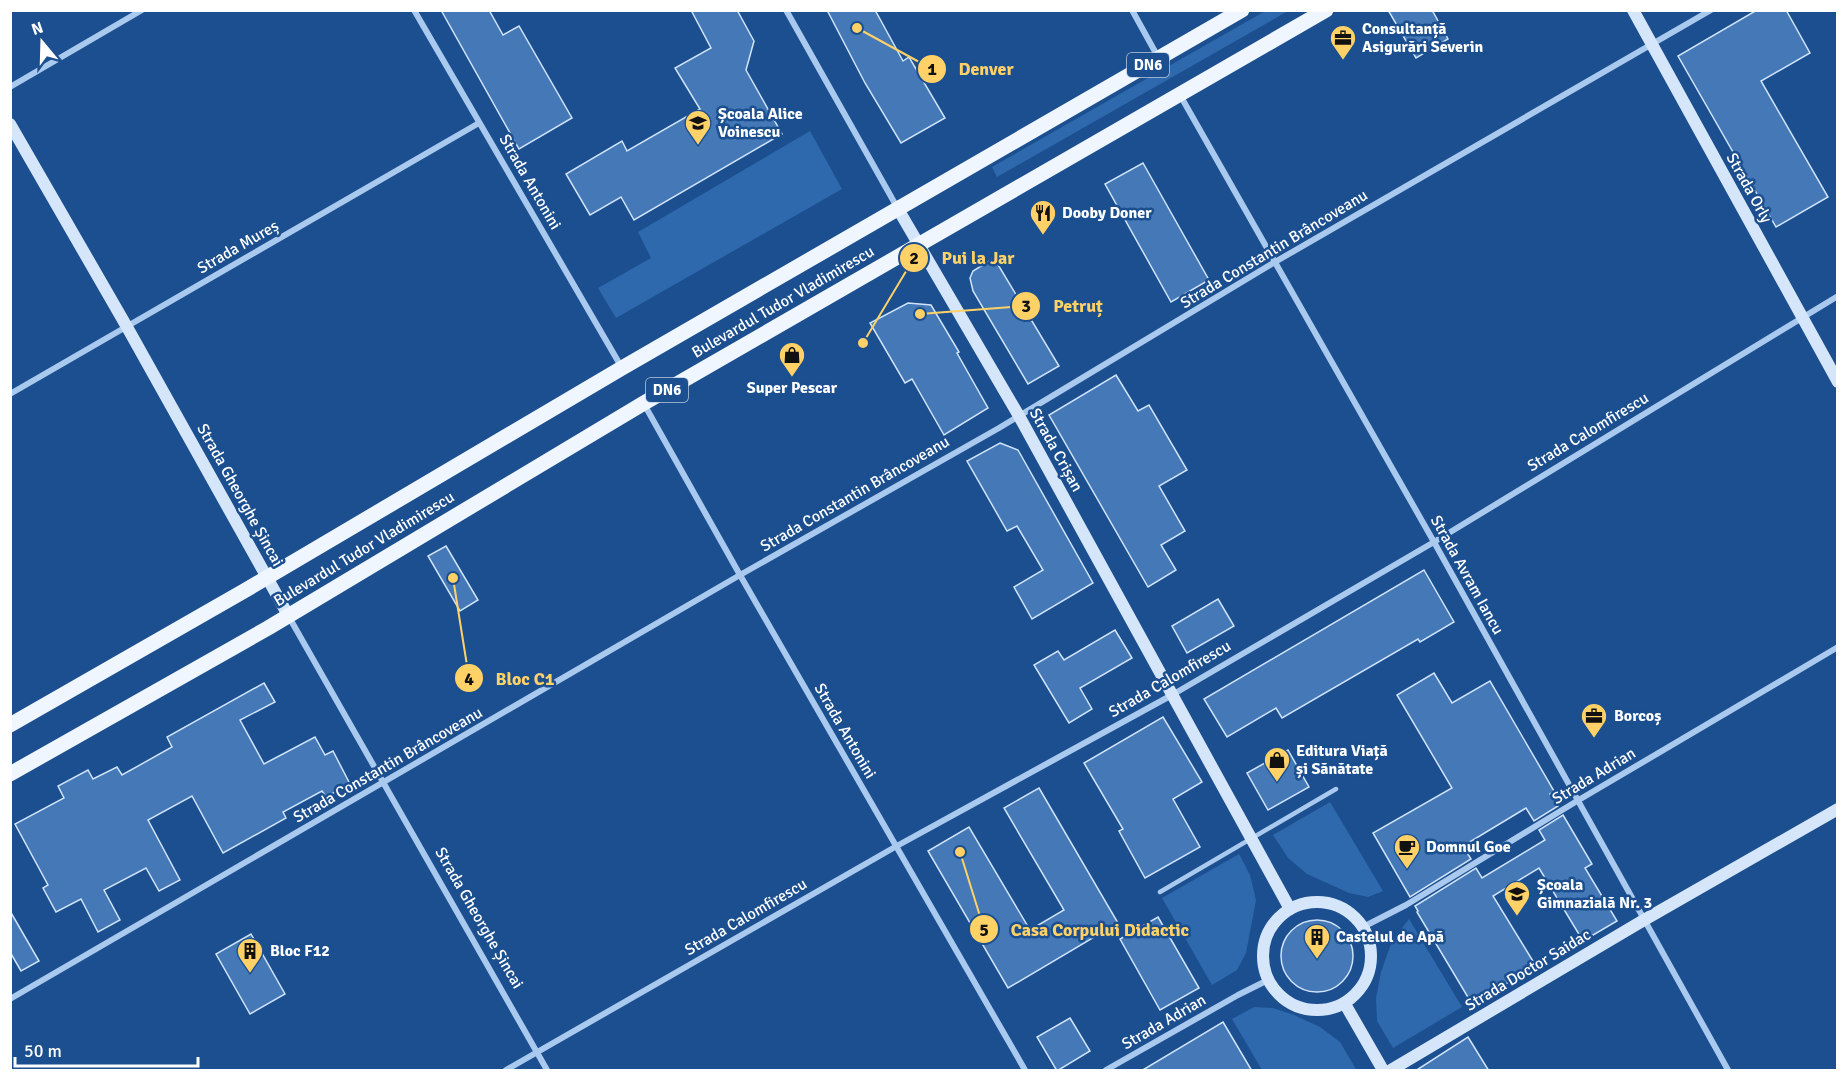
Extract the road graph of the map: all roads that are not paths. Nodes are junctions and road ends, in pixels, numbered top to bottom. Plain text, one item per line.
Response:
1 (142, 10) edge
2 (414, 10) edge
3 (786, 10) edge
4 (1132, 10) edge
5 (1242, 10) edge
6 (1326, 10) edge
7 (1633, 10) edge
8 (1711, 10) edge
9 (1651, 45) junction
10 (1159, 59) junction
11 (10, 87) edge
12 (1180, 94) junction
13 (479, 123) junction
14 (10, 124) edge
15 (898, 209) junction
16 (919, 245) junction
17 (1275, 262) junction
18 (1838, 296) edge
19 (1802, 318) junction
20 (127, 327) junction
21 (622, 368) junction
22 (1838, 382) edge
23 (10, 394) edge
24 (644, 404) junction
25 (1019, 416) junction
26 (1434, 542) junction
27 (740, 575) junction
28 (266, 578) junction
29 (288, 615) junction
30 (1838, 647) edge
31 (1172, 694) junction
32 (10, 725) edge
33 (10, 774) edge
34 (384, 783) junction
35 (1336, 789) dead end
36 (1577, 801) junction
37 (1838, 808) edge
38 (1251, 838) junction
39 (896, 847) junction
40 (1160, 892) dead end
41 (1290, 909) junction
42 (1644, 920) junction
43 (1363, 927) junction
44 (1268, 980) junction
45 (10, 999) edge
46 (1345, 1004) junction
47 (537, 1053) junction
48 (506, 1071) edge
49 (547, 1071) edge
50 (1025, 1071) edge
51 (1106, 1071) edge
52 (1383, 1071) edge
53 (1391, 1071) edge
54 (1728, 1071) edge

1 - 11 street
2 - 13 street, Strada Antonini
3 - 15 street, Strada Crișan
4 - 10 street
5 - 10 main road, Bulevardul Tudor Vladimirescu / DN6
6 - 12 main road, Bulevardul Tudor Vladimirescu / DN6
7 - 9 street, Strada Orly
8 - 9 street, Strada Constantin Brâncoveanu
9 - 17 street, Strada Constantin Brâncoveanu
9 - 19 street, Strada Orly
10 - 15 main road, Bulevardul Tudor Vladimirescu / DN6
12 - 16 main road, Bulevardul Tudor Vladimirescu / DN6
12 - 17 street, Strada Avram Iancu
13 - 20 street, Strada Mureș
13 - 21 street, Strada Antonini
14 - 20 street, Strada Gheorghe Șincai
15 - 16 street, Strada Crișan
15 - 21 main road, Bulevardul Tudor Vladimirescu / DN6
16 - 24 main road, Bulevardul Tudor Vladimirescu / DN6
16 - 25 street, Strada Crișan
17 - 25 street, Strada Constantin Brâncoveanu
17 - 26 street, Strada Avram Iancu
18 - 19 street, Strada Calomfirescu
19 - 22 street, Strada Orly
19 - 26 street, Strada Calomfirescu
20 - 23 street, Strada Mureș
20 - 28 street, Strada Gheorghe Șincai
21 - 28 main road, Bulevardul Tudor Vladimirescu / DN6
24 - 27 street, Strada Antonini
24 - 29 main road, Bulevardul Tudor Vladimirescu / DN6
25 - 27 street, Strada Constantin Brâncoveanu
25 - 31 street, Strada Crișan
26 - 31 street, Strada Calomfirescu
26 - 36 street, Strada Avram Iancu
27 - 34 street, Strada Constantin Brâncoveanu
27 - 39 street, Strada Antonini
28 - 29 street, Strada Gheorghe Șincai
28 - 32 main road, Bulevardul Tudor Vladimirescu / DN6
29 - 33 main road, Bulevardul Tudor Vladimirescu / DN6
29 - 34 street, Strada Gheorghe Șincai
30 - 36 street, Strada Adrian
31 - 38 street, Strada Crișan
31 - 39 street, Strada Calomfirescu
34 - 45 street, Strada Constantin Brâncoveanu
34 - 47 street, Strada Gheorghe Șincai
35 - 38 lane
36 - 42 street, Strada Avram Iancu
36 - 43 street, Strada Adrian
37 - 42 street, Strada Doctor Saidac
38 - 40 lane
38 - 41 street, Strada Crișan
39 - 47 street, Strada Calomfirescu
39 - 50 street, Strada Antonini
41 - 43 street
41 - 44 street
42 - 53 street, Strada Doctor Saidac
42 - 54 street, Strada Avram Iancu
43 - 46 street
44 - 46 street
44 - 51 street, Strada Adrian
46 - 52 street
47 - 48 street, Strada Calomfirescu
47 - 49 street, Strada Gheorghe Șincai

